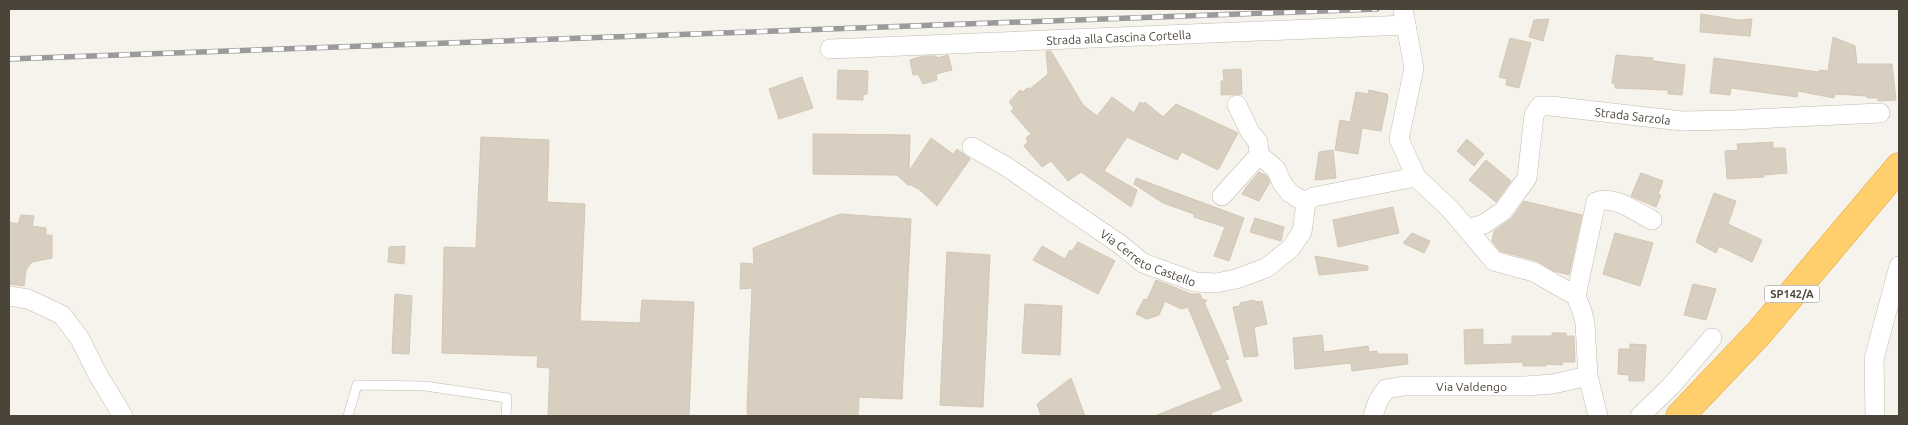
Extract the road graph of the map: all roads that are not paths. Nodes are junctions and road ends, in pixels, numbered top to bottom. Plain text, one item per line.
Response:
1 (1405, 17) edge
2 (830, 49) dead end
3 (1237, 105) dead end
4 (1880, 113) dead end
5 (972, 147) dead end
6 (1259, 155) junction
7 (1899, 167) edge
8 (1416, 177) junction
9 (1222, 196) dead end
10 (1306, 203) junction
11 (1652, 220) dead end
12 (1467, 229) junction
13 (1899, 266) edge
14 (9, 296) edge
15 (1576, 296) junction
16 (1712, 338) dead end
17 (1588, 376) junction
18 (123, 416) edge
19 (348, 416) edge
20 (506, 416) edge
21 (1373, 416) edge
22 (1598, 416) edge
23 (1640, 416) edge
24 (1680, 416) edge
25 (1875, 416) edge

1 - 2 street, Strada alla Cascina Cortella
1 - 8 street, Strada alla Cascina Cortella
3 - 6 street
4 - 12 street, Strada Sarzola
5 - 10 street, Via Cerreto Castello
6 - 9 street
6 - 10 street
7 - 24 highway, SP142/A
8 - 10 street
8 - 12 street, Strada alla Cascina Cortella
11 - 15 street
12 - 15 street, Strada alla Cascina Cortella
13 - 25 street
14 - 18 street
15 - 17 street
16 - 23 street
17 - 21 street, Via Valdengo
17 - 22 street
19 - 20 lane

